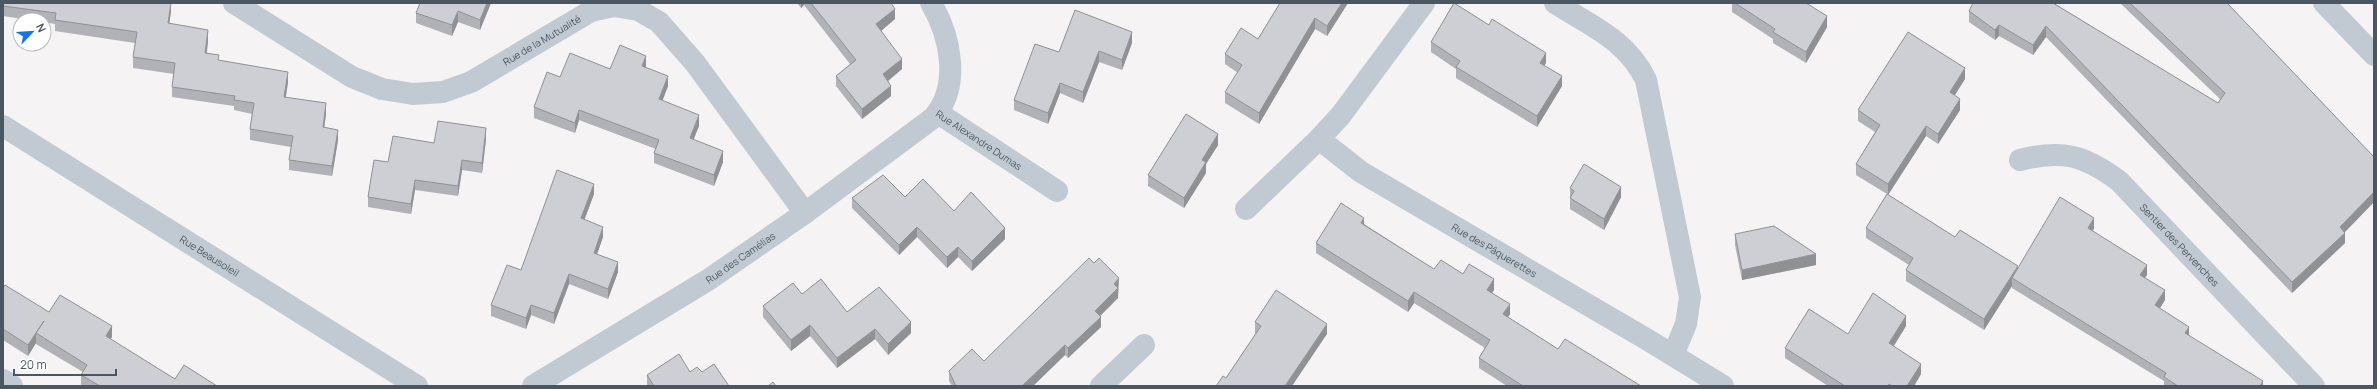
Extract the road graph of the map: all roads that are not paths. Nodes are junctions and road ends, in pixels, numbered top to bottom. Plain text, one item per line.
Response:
1 (234, 3) edge
2 (931, 3) edge
3 (1424, 3) edge
4 (1555, 3) edge
5 (2324, 3) edge
6 (2374, 55) edge
7 (938, 113) junction
8 (3, 126) edge
9 (1319, 140) junction
10 (2020, 160) dead end
11 (1057, 191) dead end
12 (1246, 209) dead end
13 (805, 213) junction
14 (1144, 345) dead end
15 (1673, 355) junction
16 (3, 380) edge
17 (12, 386) edge
18 (417, 386) edge
19 (533, 386) edge
20 (1101, 386) edge
21 (1723, 386) edge
22 (2314, 386) edge

1 - 13 street, Rue de la Mutualité
2 - 7 street, Rue Alexandre Dumas
3 - 9 street
4 - 15 street
5 - 6 street
7 - 11 street, Rue Alexandre Dumas
7 - 13 street, Rue des Camélias
8 - 18 street, Rue Beausoleil
9 - 12 street
9 - 15 street, Rue des Pâquerettes
10 - 22 street, Sentier des Pervenches
13 - 19 street, Rue des Camélias
14 - 20 street
15 - 21 street, Rue des Pâquerettes
16 - 17 street

